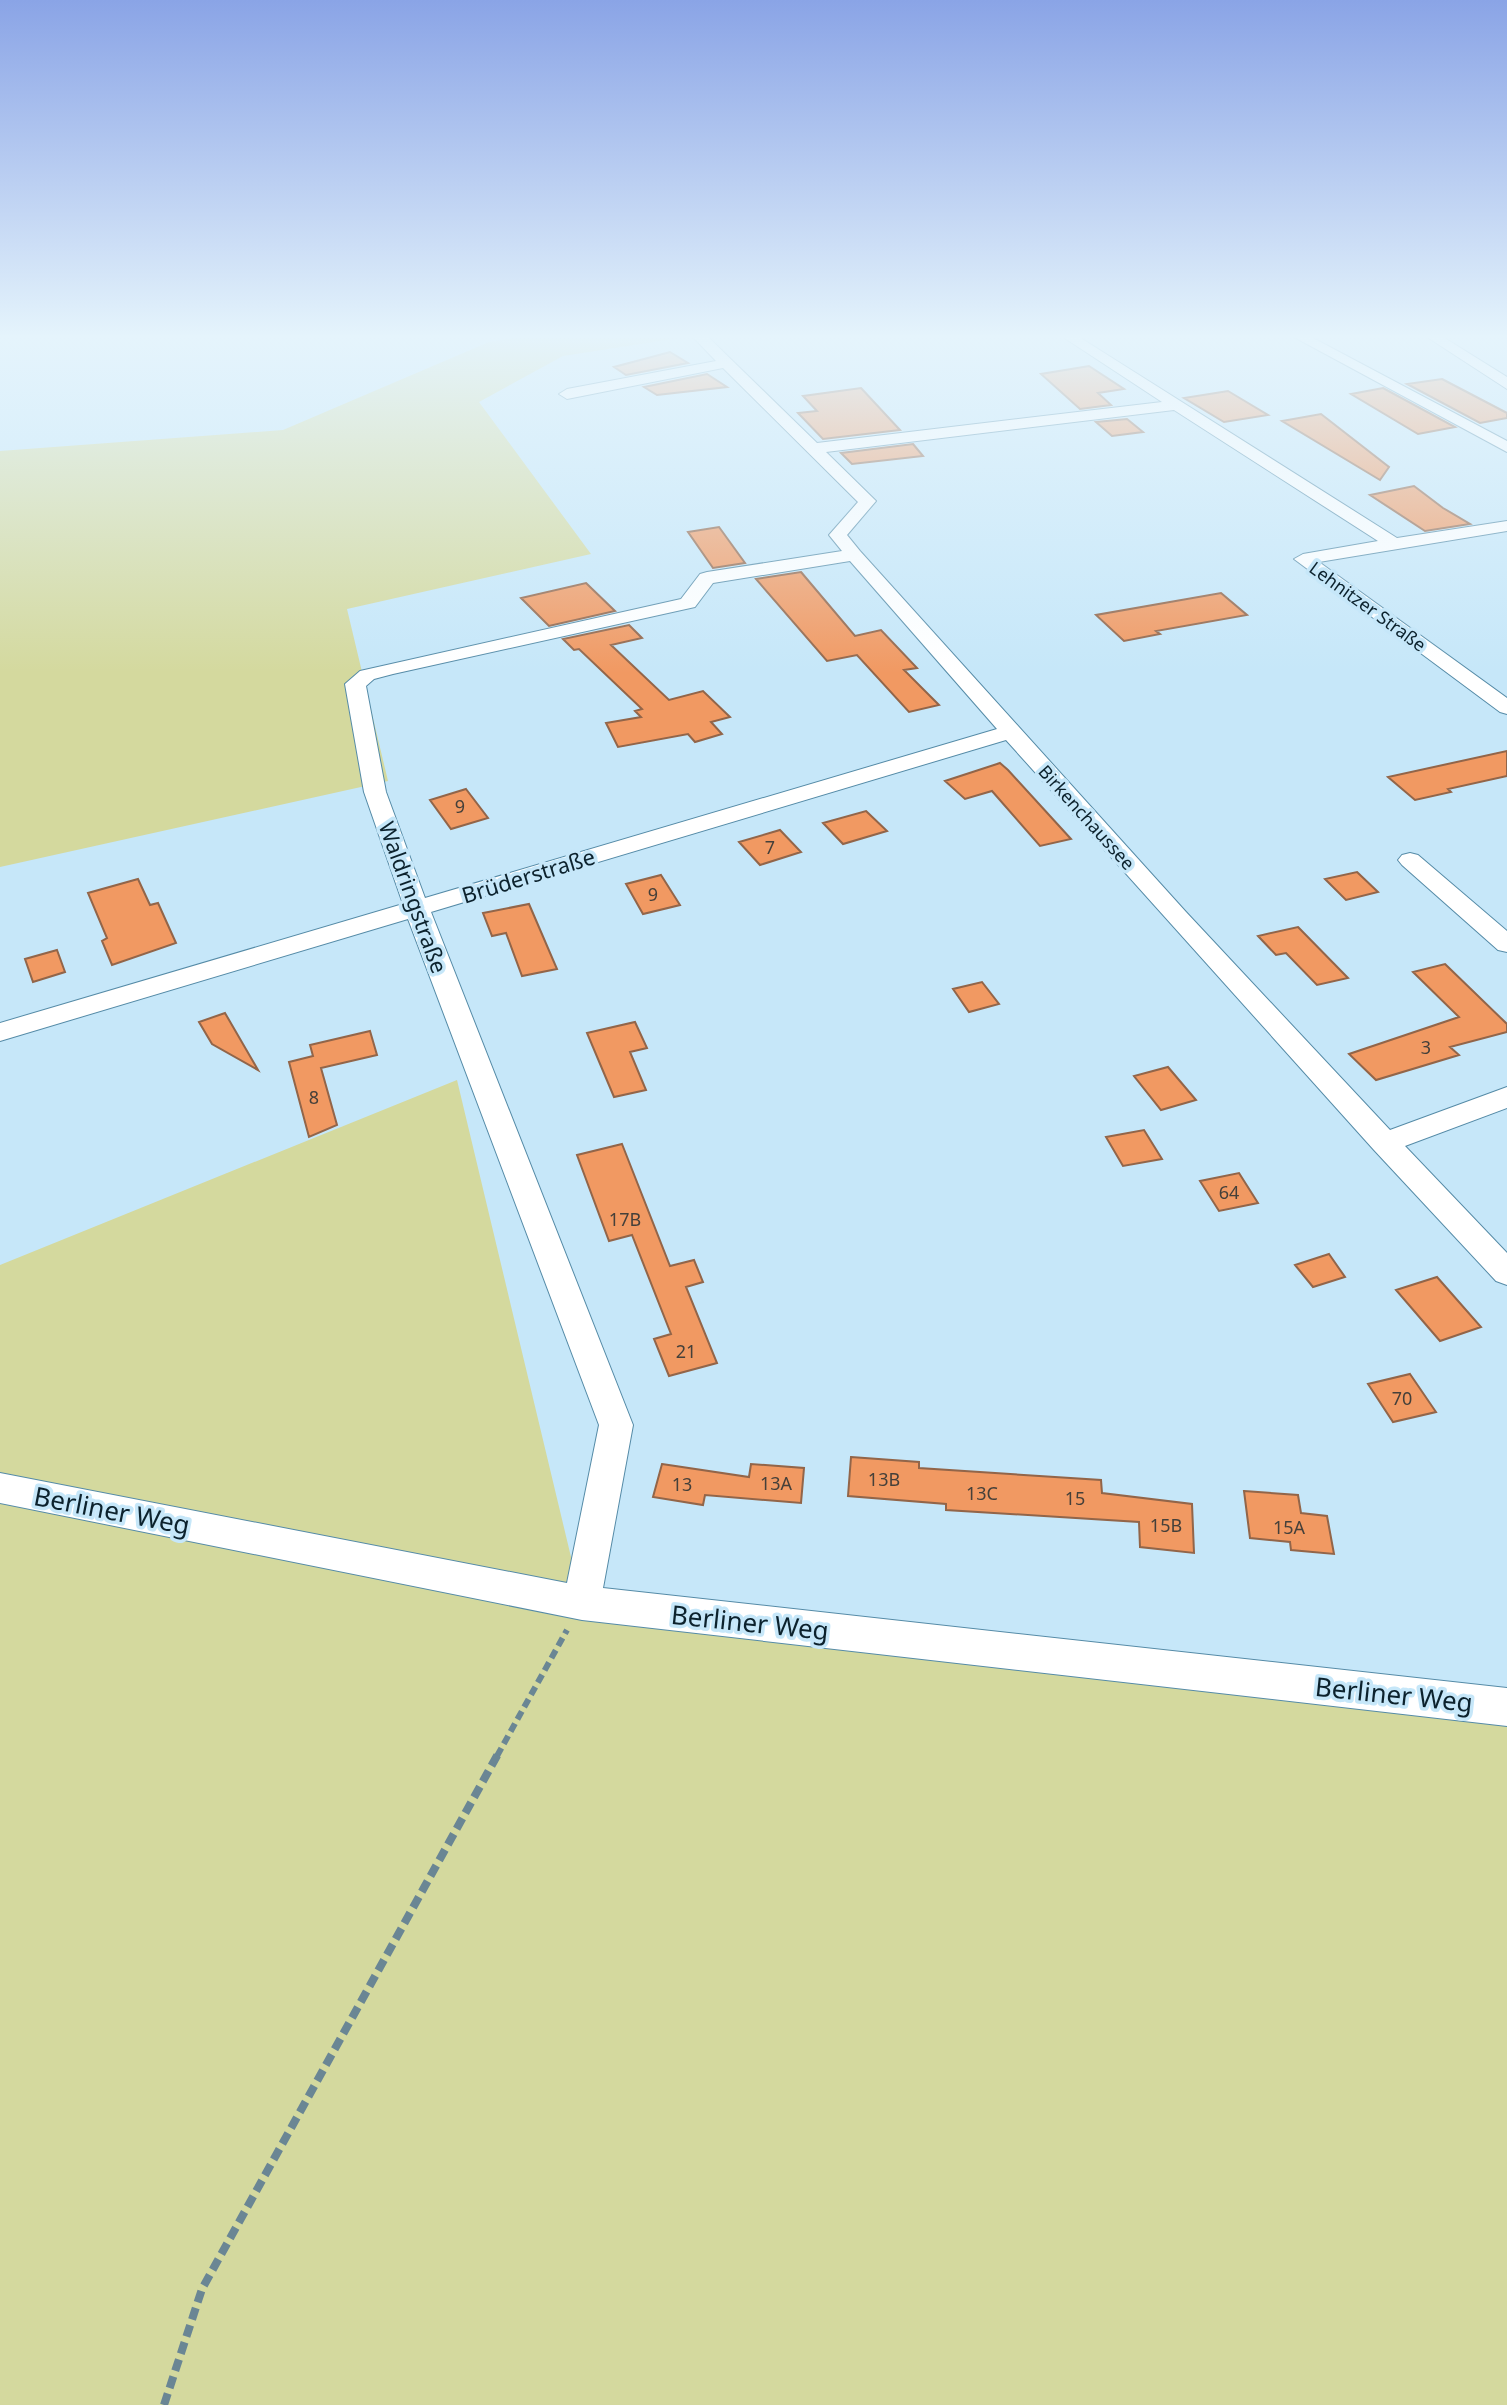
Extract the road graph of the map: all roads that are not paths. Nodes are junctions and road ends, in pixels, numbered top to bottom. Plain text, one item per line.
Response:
1 (817, 449) edge
2 (1246, 449) edge
3 (1507, 526) edge
4 (1394, 544) junction
5 (854, 555) junction
6 (1507, 708) edge
7 (1010, 732) junction
8 (1410, 860) dead end
9 (417, 909) junction
10 (1507, 944) edge
11 (0, 1032) edge
12 (1507, 1097) edge
13 (1384, 1143) junction
14 (1507, 1273) edge
15 (0, 1488) edge
16 (582, 1603) junction
17 (1507, 1707) edge

1 - 5 street, Birkenchaussee
2 - 4 street
3 - 4 street
4 - 6 street, Lehnitzer Straße
5 - 7 street, Birkenchaussee
5 - 9 street, Waldringstraße
7 - 9 street, Brüderstraße
7 - 13 street, Birkenchaussee
8 - 10 street
9 - 11 street, Brüderstraße
9 - 16 street, Waldringstraße
12 - 13 street
13 - 14 street, Birkenchaussee
15 - 16 street, Berliner Weg
16 - 17 street, Berliner Weg

